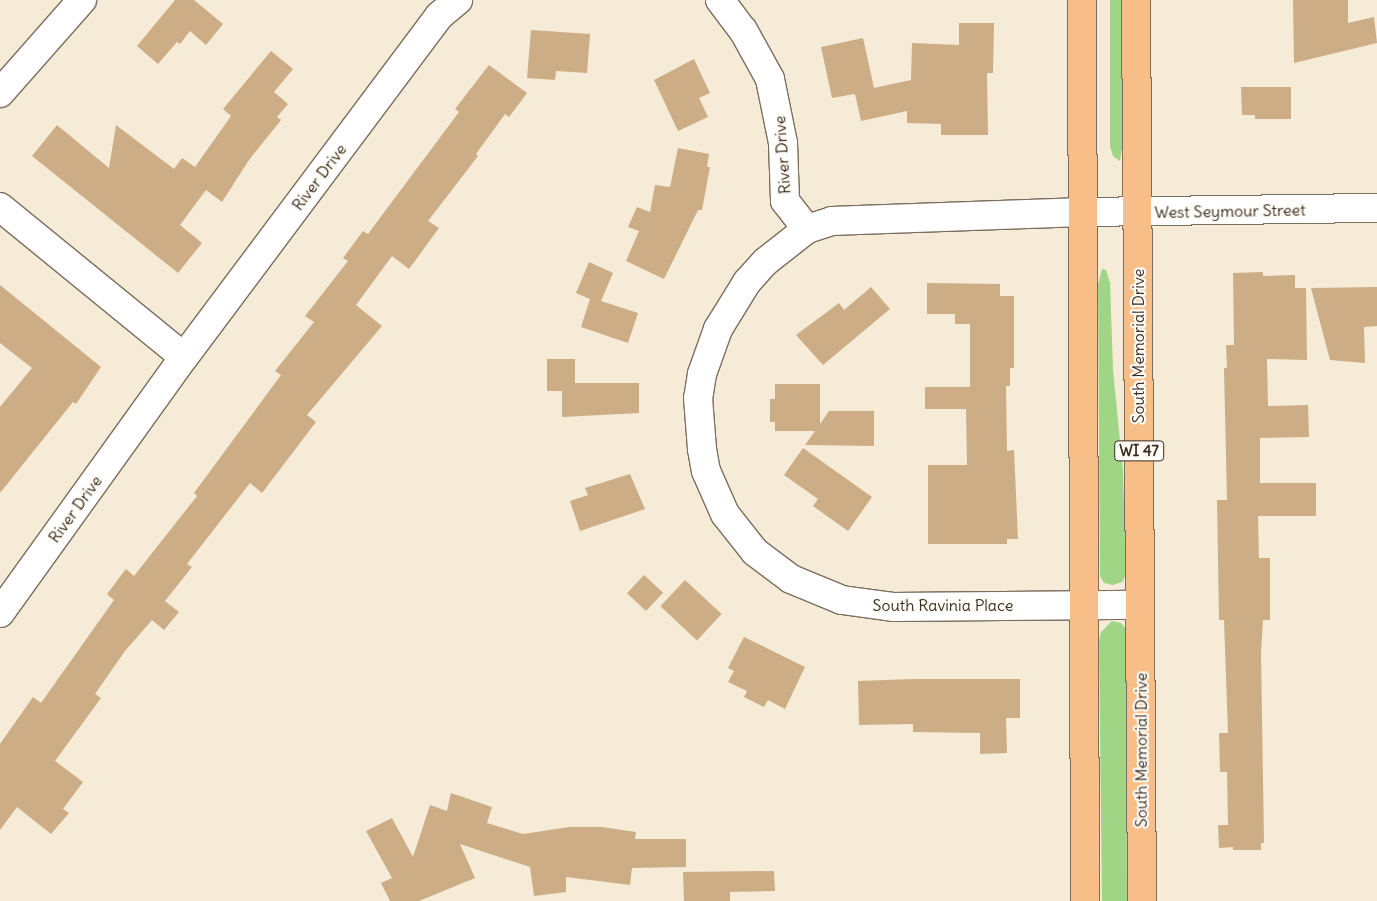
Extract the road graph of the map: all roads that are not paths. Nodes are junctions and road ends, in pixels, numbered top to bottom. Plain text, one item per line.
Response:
1 (82, 0) edge
2 (458, 0) edge
3 (720, 0) edge
4 (1082, 0) edge
5 (1136, 0) edge
6 (0, 93) edge
7 (0, 206) edge
8 (1377, 208) edge
9 (1084, 212) junction
10 (1137, 212) junction
11 (807, 229) junction
12 (184, 357) junction
13 (1084, 604) junction
14 (1140, 605) junction
15 (0, 613) edge
16 (1085, 901) edge
17 (1142, 901) edge

1 - 6 street
2 - 12 street, River Drive
3 - 11 street, River Drive
4 - 9 main road
5 - 10 main road, South Memorial Drive / WI 47
7 - 12 street
8 - 10 street, West Seymour Street
9 - 10 street, West Seymour Street
9 - 11 street, South Ravinia Place
9 - 13 main road
10 - 14 main road, South Memorial Drive / WI 47
11 - 13 street, South Ravinia Place
12 - 15 street, River Drive
13 - 14 street, South Ravinia Place
13 - 16 main road
14 - 17 main road, South Memorial Drive / WI 47

